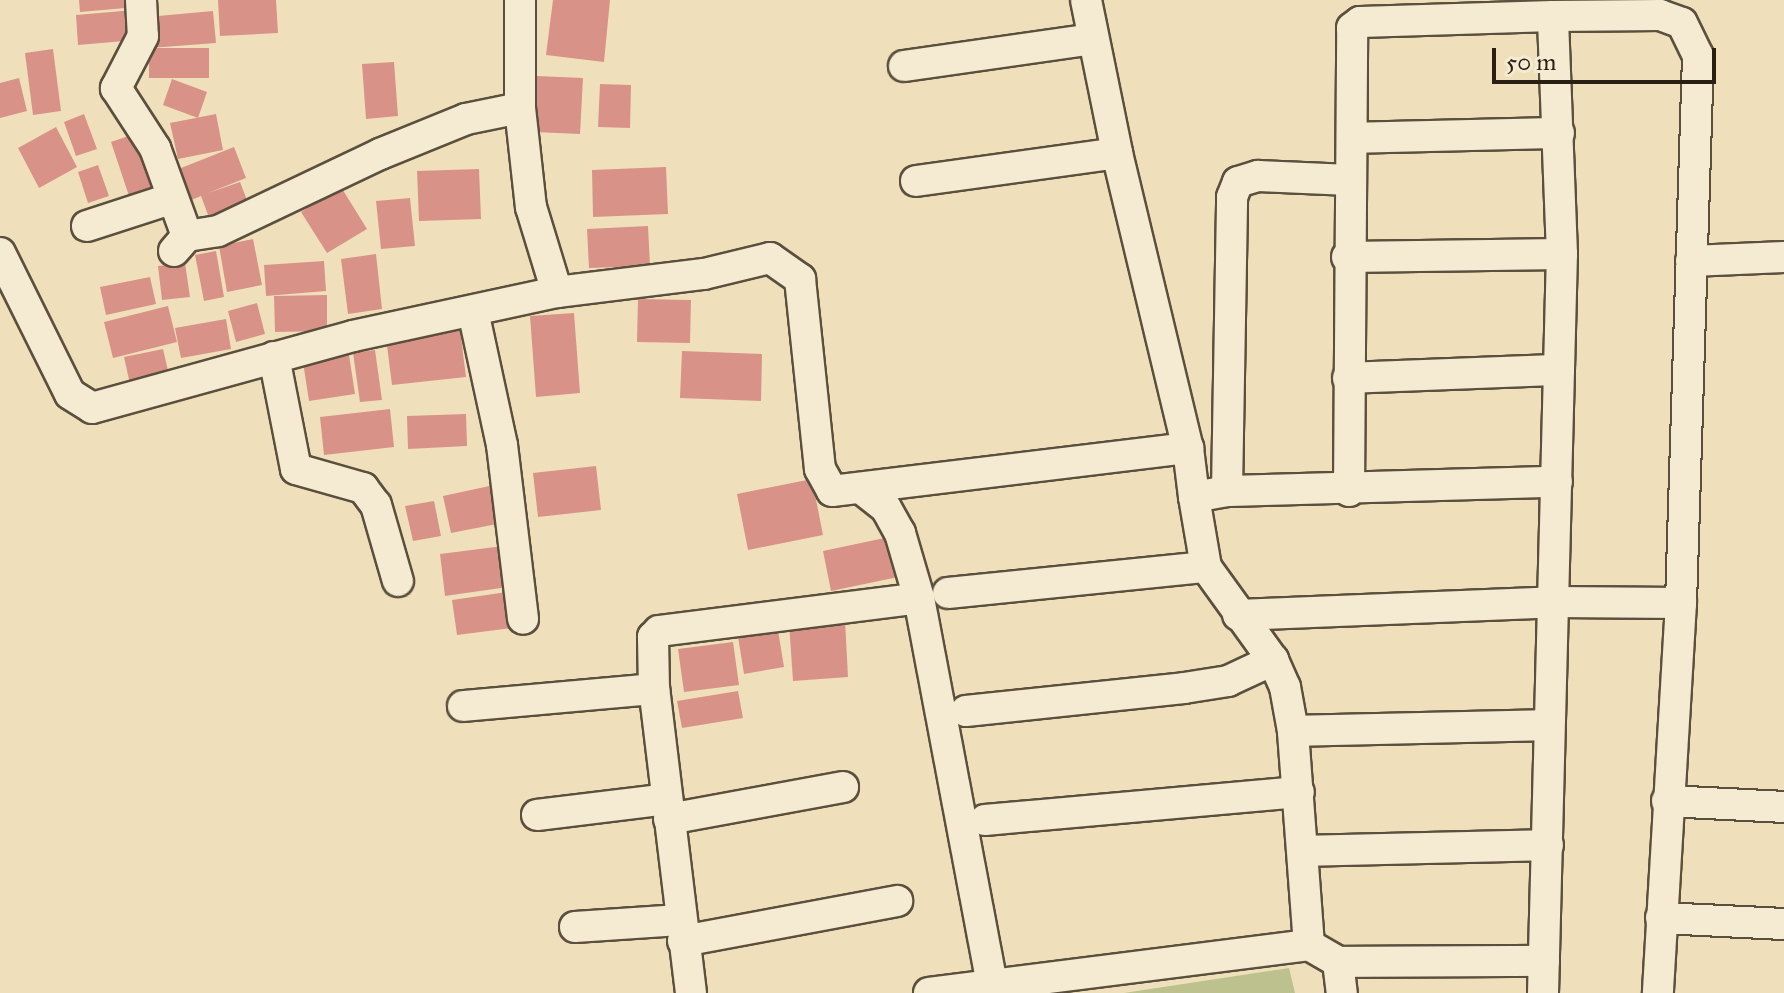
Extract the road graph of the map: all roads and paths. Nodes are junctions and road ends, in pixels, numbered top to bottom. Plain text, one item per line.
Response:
1 (141, 0) edge
2 (520, 0) edge
3 (1086, 0) edge
4 (1607, 9) edge
5 (1487, 10) edge
6 (1553, 16) junction
7 (1093, 39) junction
8 (904, 66) dead end
9 (520, 108) junction
10 (1559, 133) junction
11 (1352, 138) junction
12 (1117, 153) junction
13 (1350, 180) junction
14 (916, 181) dead end
15 (170, 199) junction
16 (87, 226) dead end
17 (0, 253) edge
18 (1562, 254) junction
19 (1347, 257) junction
20 (1784, 257) edge
21 (1691, 261) junction
22 (557, 292) junction
23 (473, 311) junction
24 (274, 357) junction
25 (1559, 370) junction
26 (1348, 378) junction
27 (1188, 448) junction
28 (1557, 482) junction
29 (863, 490) junction
30 (1227, 491) junction
31 (1349, 491) junction
32 (1194, 497) junction
33 (1206, 567) junction
34 (398, 581) dead end
35 (934, 595) junction
36 (1555, 602) junction
37 (1681, 603) junction
38 (1238, 615) junction
39 (523, 619) dead end
40 (1273, 660) junction
41 (654, 689) junction
42 (463, 706) dead end
43 (966, 711) dead end
44 (1549, 725) junction
45 (1293, 731) junction
46 (843, 787) dead end
47 (1299, 792) junction
48 (1667, 801) junction
49 (1784, 807) edge
50 (668, 809) junction
51 (537, 815) dead end
52 (985, 820) dead end
53 (1548, 845) junction
54 (1304, 851) junction
55 (897, 901) dead end
56 (1661, 918) junction
57 (1784, 924) edge
58 (575, 927) dead end
59 (682, 930) junction
60 (1309, 945) junction
61 (1544, 961) junction
62 (1338, 962) junction
63 (992, 984) junction
64 (691, 993) edge
65 (929, 993) edge
66 (1342, 993) edge
67 (1543, 993) edge
68 (1658, 993) edge

1 - 15 street
2 - 9 street
3 - 7 street
4 - 6 street
4 - 21 street
5 - 6 street
5 - 11 street
6 - 10 street
7 - 8 street
7 - 12 street
9 - 15 street
9 - 22 street
10 - 11 street
10 - 18 street
11 - 13 street
12 - 14 street
12 - 27 street
13 - 19 street
13 - 30 street
15 - 16 street
17 - 24 street
18 - 19 street
18 - 25 street
19 - 26 street
20 - 21 street
21 - 37 street
22 - 23 street
22 - 29 street
23 - 24 street
23 - 39 street
24 - 34 street
25 - 26 street
25 - 28 street
26 - 31 street
27 - 29 street
27 - 32 street
28 - 31 street
28 - 36 street
29 - 35 street
30 - 31 street
30 - 32 street
32 - 33 street
33 - 35 street
33 - 38 street
35 - 41 street
35 - 63 street
36 - 37 street
36 - 38 street
36 - 44 street
37 - 48 street
38 - 40 street
40 - 43 street
40 - 45 street
41 - 42 street
41 - 50 street
44 - 45 street
44 - 53 street
45 - 47 street
46 - 50 street
47 - 52 street
47 - 54 street
48 - 49 street
48 - 56 street
50 - 51 street
50 - 59 street
53 - 54 street
53 - 61 street
54 - 60 street
55 - 59 street
56 - 57 street
56 - 68 street
58 - 59 street
59 - 64 street
60 - 62 street
60 - 63 street
61 - 62 street
61 - 67 street
62 - 66 street
63 - 65 street

